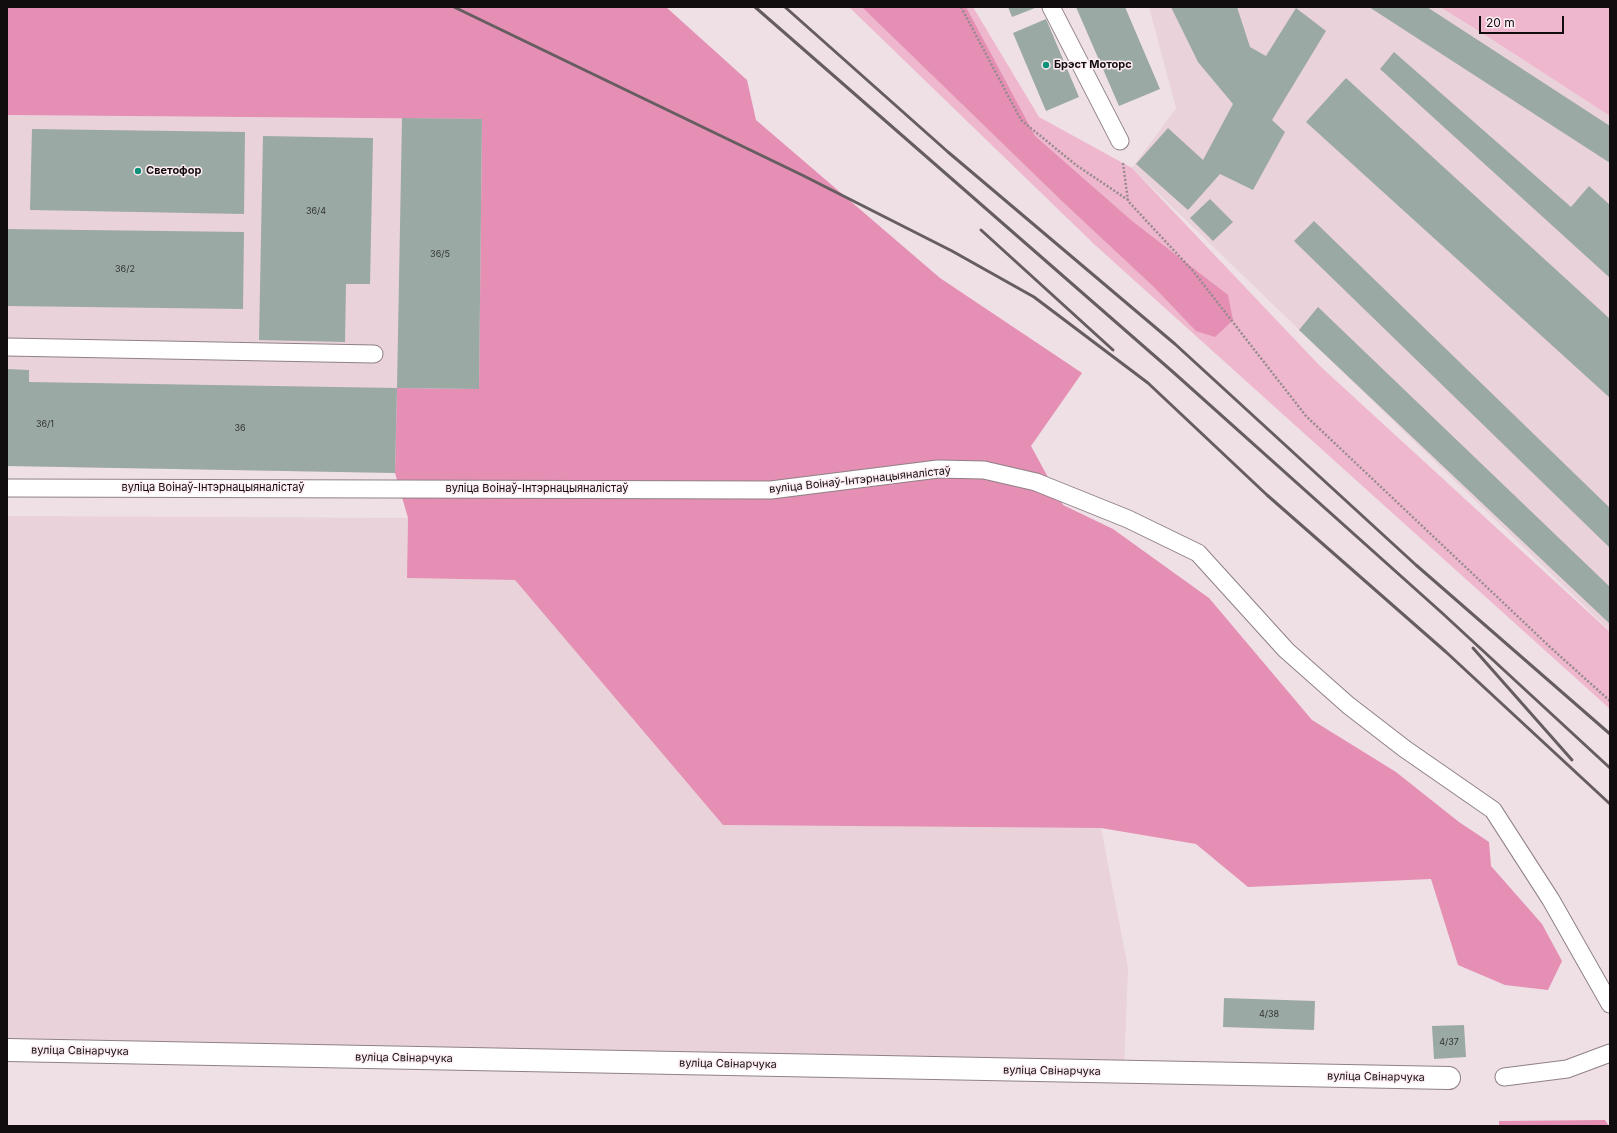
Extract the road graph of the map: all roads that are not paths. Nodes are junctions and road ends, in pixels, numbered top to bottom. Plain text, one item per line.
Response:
1 (1051, 7) edge
2 (1120, 141) road end
3 (7, 347) edge
4 (374, 354) dead end
5 (7, 488) edge
6 (1610, 1004) edge
7 (7, 1050) edge
8 (1610, 1053) edge
9 (1504, 1077) dead end
10 (1449, 1078) dead end

1 - 2 lane
3 - 4 lane
5 - 6 lane, вуліца Воінаў-Інтэрнацыяналістаў
7 - 10 street, вуліца Свінарчука
8 - 9 lane

